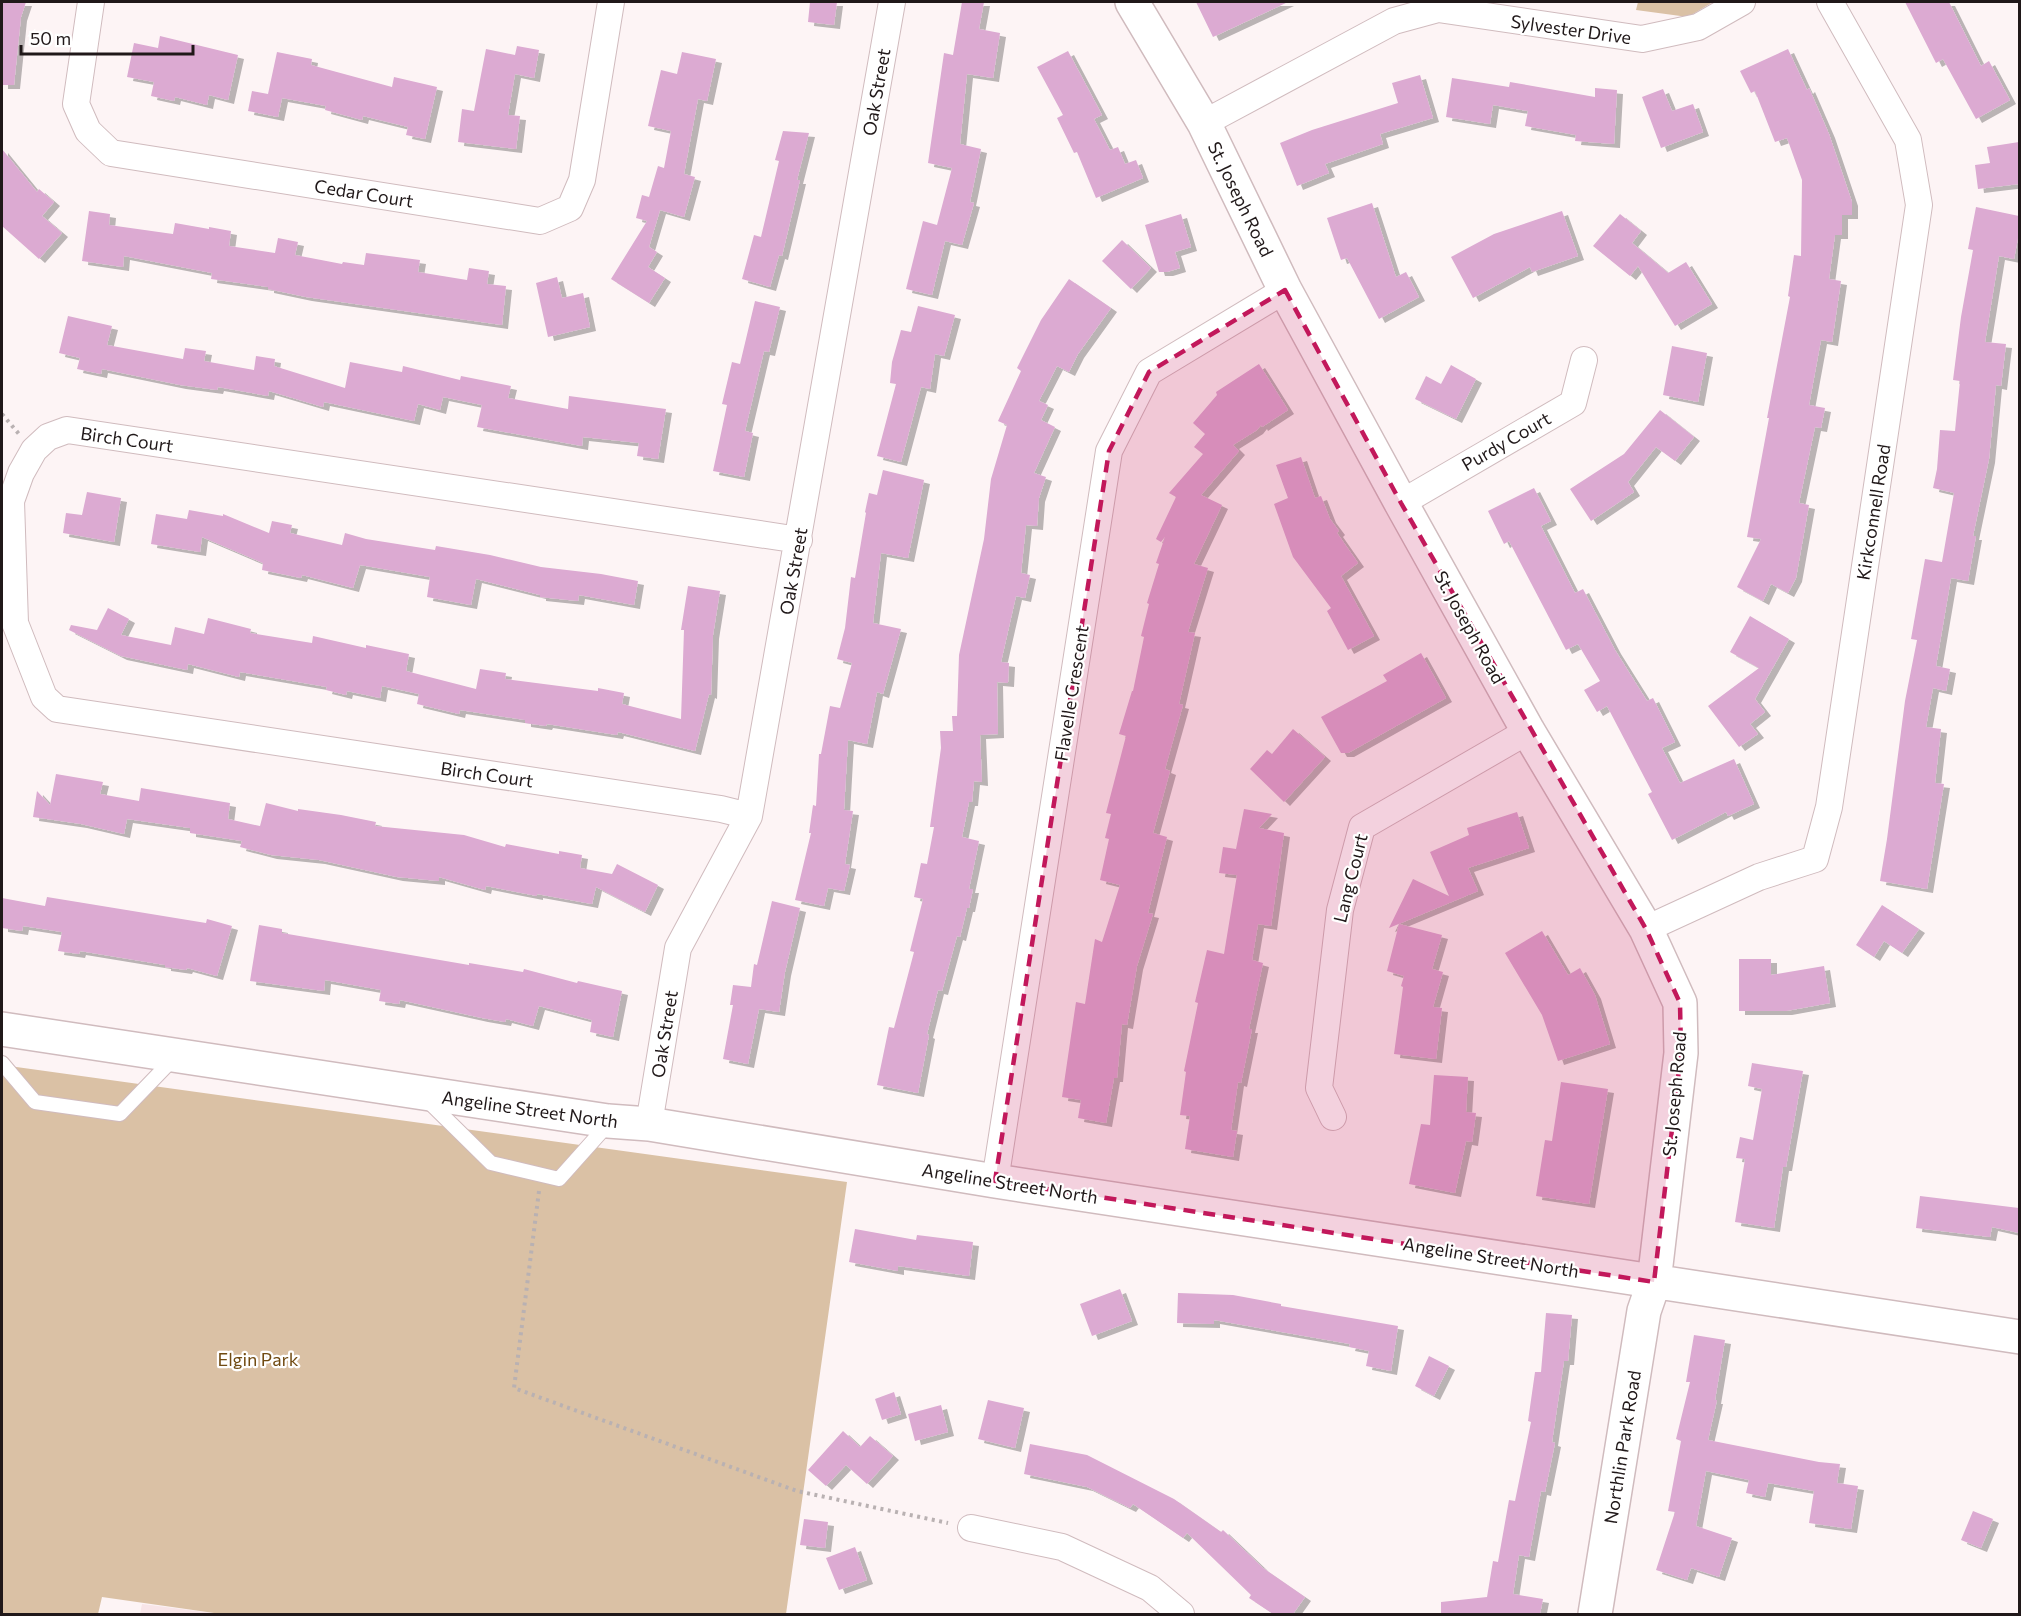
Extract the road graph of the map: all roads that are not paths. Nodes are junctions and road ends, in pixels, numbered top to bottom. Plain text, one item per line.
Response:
1 (91, 2) edge
2 (611, 2) edge
3 (892, 2) edge
4 (1132, 2) edge
5 (1742, 2) edge
6 (1830, 2) edge
7 (1204, 123) junction
8 (1285, 290) junction
9 (1584, 360) dead end
10 (1401, 503) junction
11 (799, 540) junction
12 (1528, 730) junction
13 (749, 816) junction
14 (1646, 929) junction
15 (2, 1029) edge
16 (176, 1056) junction
17 (2, 1063) edge
18 (420, 1093) junction
19 (1333, 1117) dead end
20 (608, 1121) junction
21 (649, 1124) junction
22 (995, 1181) junction
23 (1654, 1282) junction
24 (2019, 1337) edge
25 (971, 1528) road end
26 (1181, 1614) edge
27 (1594, 1614) edge

1 - 2 street, Cedar Court
3 - 11 street, Oak Street
4 - 7 main road, St. Joseph Road
5 - 7 street, Sylvester Drive
6 - 14 street, Kirkconnell Road
7 - 8 main road, St. Joseph Road
8 - 10 main road, St. Joseph Road
8 - 22 street, Flavelle Crescent
9 - 10 street, Purdy Court
10 - 12 main road, St. Joseph Road
11 - 13 street, Oak Street
11 - 13 street, Birch Court
12 - 14 main road, St. Joseph Road
12 - 19 street, Lang Court
13 - 21 street, Oak Street
14 - 23 main road, St. Joseph Road
15 - 16 main road, Angeline Street North
16 - 17 lane
16 - 18 main road, Angeline Street North
18 - 20 main road, Angeline Street North
18 - 20 lane
20 - 21 main road, Angeline Street North
21 - 22 main road, Angeline Street North
22 - 23 main road, Angeline Street North
23 - 24 main road, Angeline Street North
23 - 27 main road, Northlin Park Road
25 - 26 street

